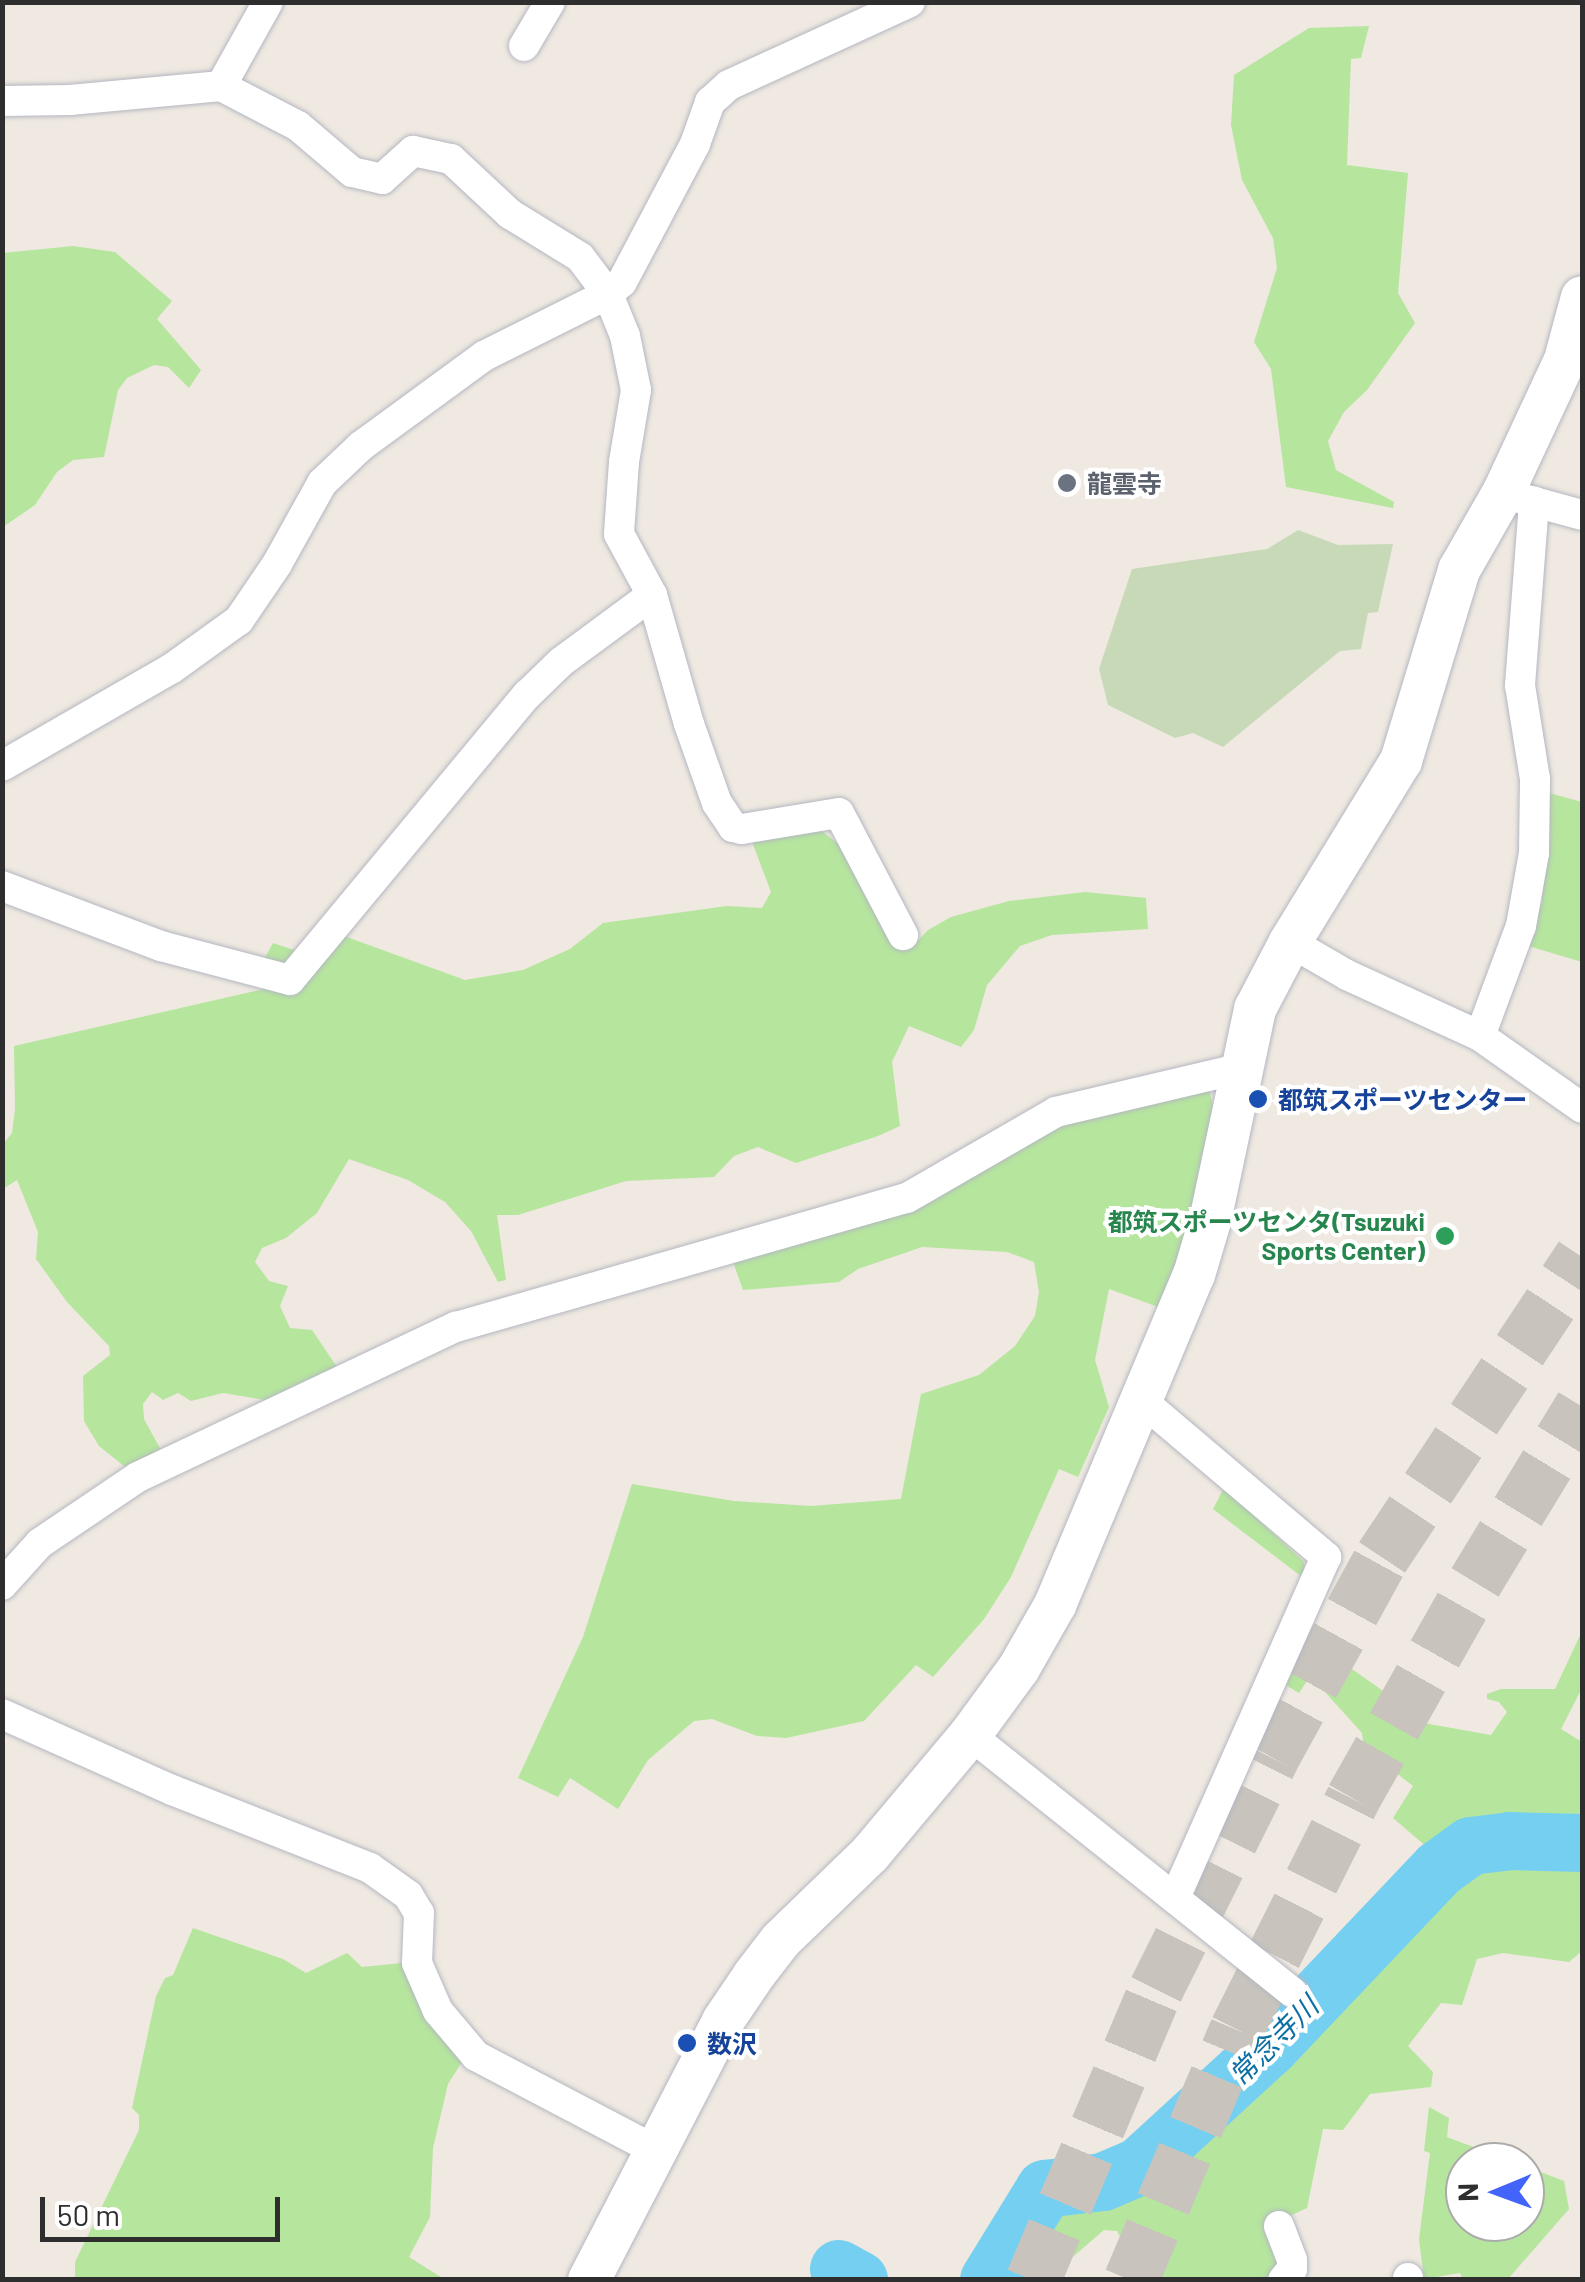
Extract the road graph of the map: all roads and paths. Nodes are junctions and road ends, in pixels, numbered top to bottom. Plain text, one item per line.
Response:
1 (268, 2) edge
2 (550, 2) edge
3 (894, 6) edge
4 (524, 46) dead end
5 (221, 86) junction
6 (2, 101) edge
7 (608, 294) junction
8 (1582, 298) edge
9 (1519, 497) junction
10 (1582, 515) edge
11 (652, 595) junction
12 (2, 766) edge
13 (2, 886) edge
14 (903, 935) dead end
15 (1290, 942) junction
16 (1480, 1036) junction
17 (1242, 1068) junction
18 (1582, 1108) edge
19 (1142, 1400) junction
20 (2, 1585) edge
21 (2, 1714) edge
22 (970, 1735) junction
23 (1175, 1898) junction
24 (1293, 1993) dead end
25 (655, 2150) junction
26 (1278, 2226) dead end
27 (589, 2280) edge
28 (1283, 2280) edge

1 - 5 street
2 - 4 street
3 - 7 street
5 - 6 street
5 - 7 street
7 - 11 street
7 - 12 street
8 - 9 street
9 - 10 street
9 - 15 street
9 - 16 street
11 - 13 street
11 - 14 street
15 - 16 street
15 - 17 street
16 - 18 street
17 - 19 street
17 - 20 street
19 - 22 street
19 - 23 street
21 - 25 street
22 - 23 street
22 - 25 street
23 - 24 street
25 - 27 street
26 - 28 street

